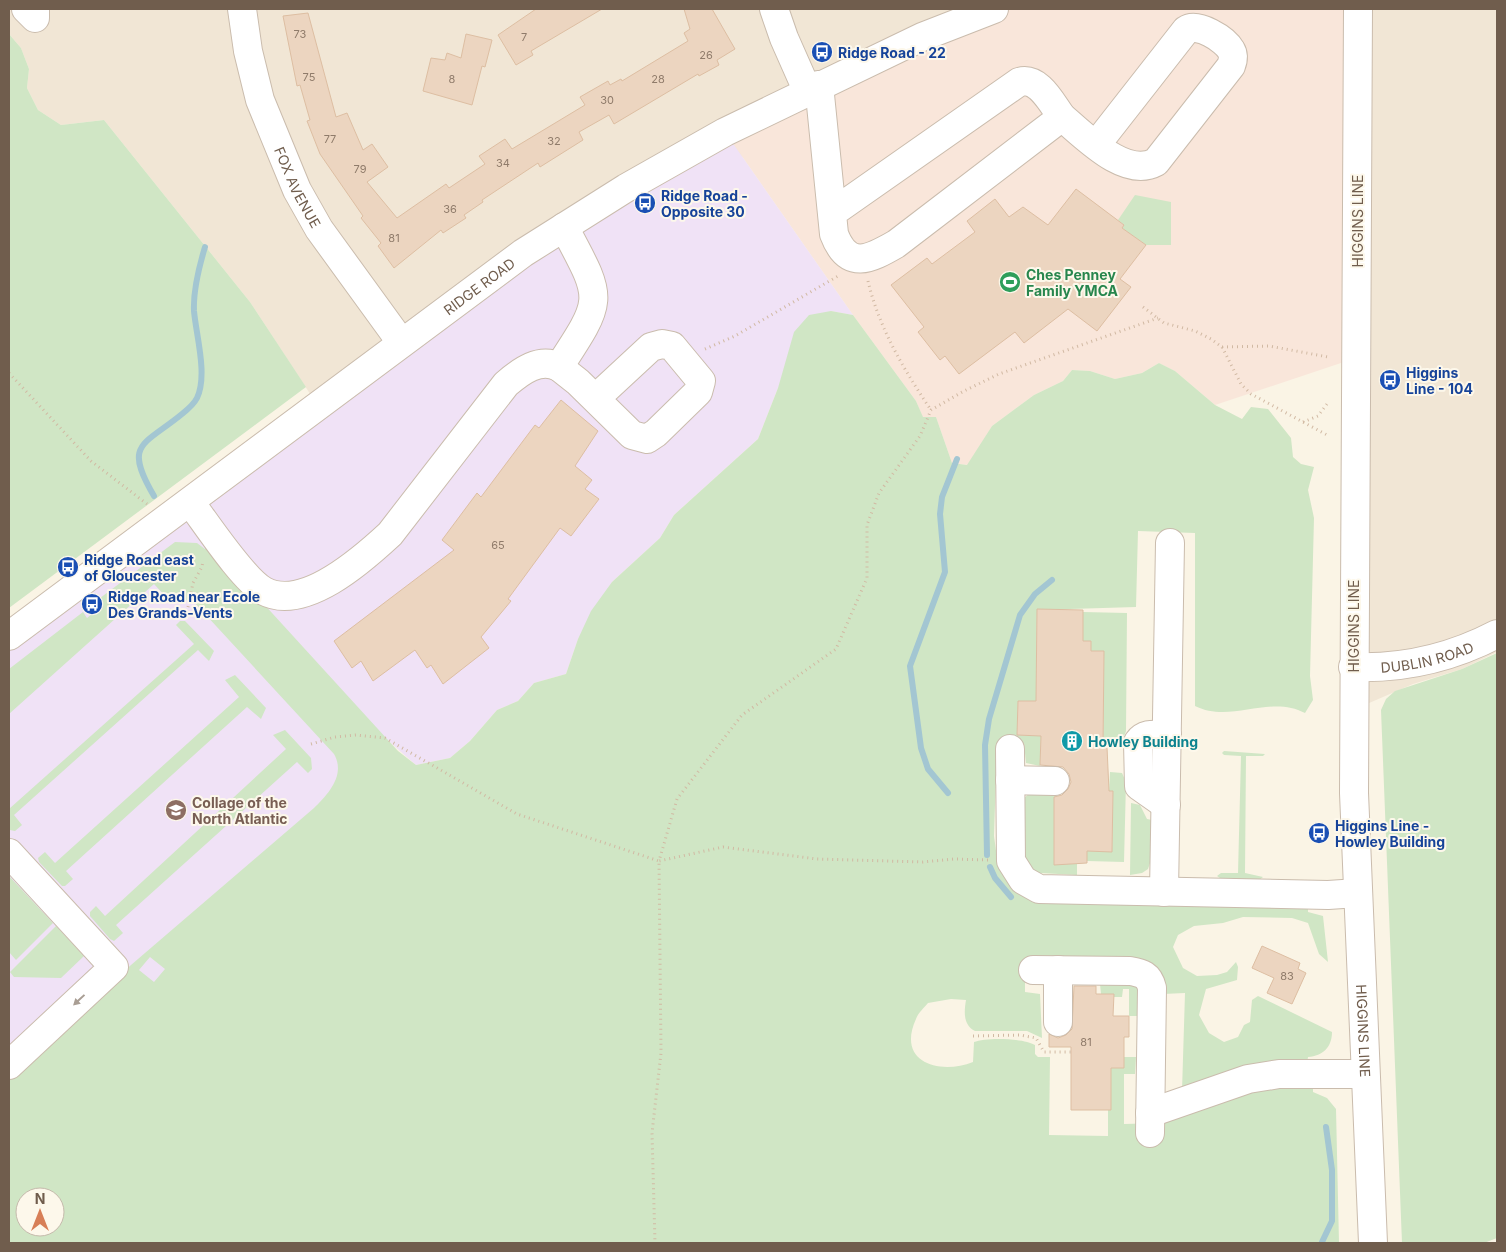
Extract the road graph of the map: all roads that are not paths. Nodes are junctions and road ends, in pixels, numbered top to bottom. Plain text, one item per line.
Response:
1 (26, 9) edge
2 (35, 9) edge
3 (242, 9) edge
4 (774, 9) edge
5 (994, 9) edge
6 (1358, 9) edge
7 (813, 88) junction
8 (1062, 117) junction
9 (1096, 145) junction
10 (832, 213) junction
11 (564, 227) junction
12 (402, 342) junction
13 (559, 368) junction
14 (596, 398) junction
15 (190, 502) junction
16 (1170, 543) dead end
17 (1497, 634) edge
18 (9, 636) edge
19 (1353, 667) junction
20 (1010, 749) dead end
21 (1010, 780) junction
22 (1055, 781) dead end
23 (9, 853) edge
24 (1164, 892) junction
25 (1358, 893) junction
26 (1058, 1022) dead end
27 (9, 1065) edge
28 (1365, 1074) junction
29 (1373, 1243) edge

1 - 2 street
3 - 12 street, FOX AVENUE
4 - 7 street
5 - 7 street, RIDGE ROAD
6 - 19 street, HIGGINS LINE
7 - 10 street
7 - 11 street, RIDGE ROAD
8 - 9 street
8 - 10 street
8 - 10 street
9 - 9 street
11 - 12 street, RIDGE ROAD
11 - 13 street
12 - 15 street, RIDGE ROAD
13 - 14 street
13 - 15 street
14 - 14 street
15 - 18 street, RIDGE ROAD
16 - 24 street
17 - 19 street, DUBLIN ROAD
19 - 25 street, HIGGINS LINE
20 - 21 street
21 - 22 street
21 - 24 street
23 -> 27 street
24 - 25 street
25 - 28 street, HIGGINS LINE
26 - 28 street
28 - 29 street, HIGGINS LINE

